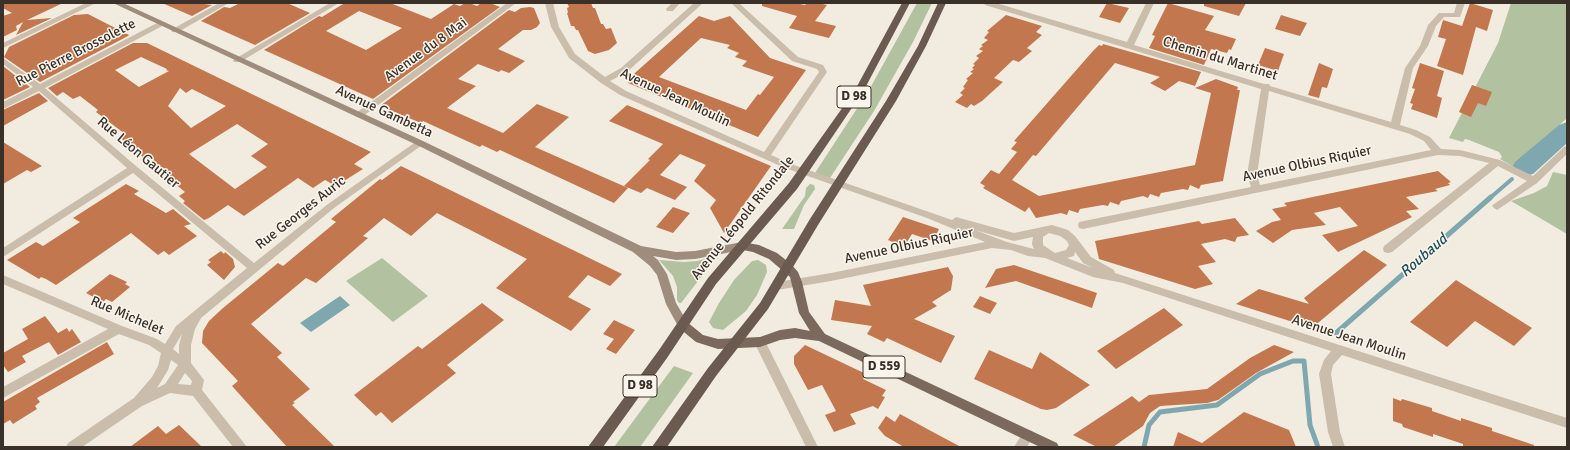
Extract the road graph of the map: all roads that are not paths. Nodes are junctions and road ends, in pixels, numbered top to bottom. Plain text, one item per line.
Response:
1 (92, 3) edge
2 (117, 3) edge
3 (225, 3) edge
4 (335, 3) edge
5 (549, 3) edge
6 (699, 3) edge
7 (735, 3) edge
8 (906, 3) edge
9 (942, 3) edge
10 (988, 3) edge
11 (1150, 3) edge
12 (1461, 3) edge
13 (511, 4) edge
14 (162, 24) junction
15 (175, 30) junction
16 (3, 46) edge
17 (1129, 46) junction
18 (3, 60) edge
19 (237, 60) junction
20 (604, 81) junction
21 (1266, 86) junction
22 (40, 87) junction
23 (3, 106) edge
24 (359, 115) junction
25 (1395, 126) junction
26 (420, 143) junction
27 (1567, 149) edge
28 (1438, 152) junction
29 (766, 156) junction
30 (1496, 162) junction
31 (133, 168) junction
32 (803, 172) junction
33 (1534, 181) junction
34 (838, 184) junction
35 (1256, 188) junction
36 (1497, 206) dead end
37 (930, 215) junction
38 (1083, 225) dead end
39 (1041, 232) junction
40 (1073, 242) junction
41 (1003, 244) junction
42 (742, 246) junction
43 (637, 249) junction
44 (1388, 249) dead end
45 (3, 253) edge
46 (1050, 255) junction
47 (787, 267) junction
48 (254, 268) junction
49 (3, 279) edge
50 (1123, 279) junction
51 (798, 282) junction
52 (777, 286) junction
53 (203, 309) junction
54 (683, 325) junction
55 (118, 329) junction
56 (820, 337) junction
57 (760, 342) junction
58 (735, 344) junction
59 (167, 350) junction
60 (1339, 350) junction
61 (185, 364) junction
62 (169, 388) junction
63 (196, 390) junction
64 (3, 393) edge
65 (138, 402) junction
66 (1567, 423) edge
67 (1028, 435) junction
68 (72, 447) edge
69 (242, 447) edge
70 (595, 447) edge
71 (659, 447) edge
72 (812, 447) edge
73 (1020, 447) edge
74 (1053, 447) edge
75 (1340, 447) edge

1 - 16 street
2 - 14 main road, Avenue Gambetta
3 - 15 street
4 - 19 street
5 - 20 street, Avenue Jean Moulin
6 - 20 street
7 - 29 street
8 - 32 highway, Avenue Léopold Ritondale / D 98
9 - 34 highway, D 98
10 - 17 street, Chemin du Martinet
11 - 17 street
12 - 25 street
13 - 24 street, Avenue du 8 Mai
14 - 15 main road, Avenue Gambetta
14 - 22 street, Rue Pierre Brossolette
15 - 19 main road, Avenue Gambetta
17 - 21 street, Chemin du Martinet
18 - 22 street, Rue Léon Gautier
19 - 24 main road, Avenue Gambetta
20 - 29 street, Avenue Jean Moulin
21 - 25 street, Chemin du Martinet
21 - 35 street
22 - 23 street, Rue Pierre Brossolette
22 - 31 street, Rue Léon Gautier
24 - 26 main road, Avenue Gambetta
25 - 28 street, Chemin du Martinet
26 - 43 main road, Avenue Gambetta
26 - 48 street, Rue Georges Auric
27 - 33 street
28 - 30 street, Avenue Olbius Riquier
28 - 35 street, Avenue Olbius Riquier
29 - 32 street, Avenue Jean Moulin
30 - 33 street, Avenue Olbius Riquier
30 - 44 street
31 - 45 street
31 - 48 street, Rue Léon Gautier
32 - 34 street, Avenue Jean Moulin
32 - 42 highway, Avenue Léopold Ritondale / D 98
33 - 36 street
34 - 37 street
34 - 47 highway, D 98
35 - 38 street, Avenue Olbius Riquier
37 - 39 street
37 - 41 street
39 - 40 street
39 - 46 street
40 - 46 street
40 - 50 street, Avenue Jean Moulin
41 - 46 street, Avenue Olbius Riquier
41 - 51 street, Avenue Olbius Riquier
42 - 43 main road, Avenue Gambetta
42 - 47 main road
42 - 54 highway, Avenue Léopold Ritondale / D 98
43 - 54 main road, Avenue Gambetta
46 - 50 street, Avenue Jean Moulin
47 - 51 main road
47 - 52 highway, D 98
48 - 53 street, Rue Georges Auric
49 - 55 street, Rue Michelet
50 - 60 street, Avenue Jean Moulin
51 - 52 street, Avenue Olbius Riquier
51 - 56 main road
52 - 58 highway, D 98
53 - 59 street, Rue Georges Auric
53 - 61 street, Rue Georges Auric
54 - 58 main road, D 559
54 - 70 highway, Avenue Léopold Ritondale / D 98
55 - 59 street, Rue Michelet
55 - 64 street
56 - 57 main road, D 559
56 - 67 main road, D 559
57 - 58 main road, D 559
57 - 72 street
58 - 71 highway, D 98
59 - 61 street, Rue Michelet
59 - 65 street, Rue Georges Auric
60 - 66 street, Avenue Jean Moulin
60 - 75 street
61 - 62 street
61 - 63 street, Rue Michelet
62 - 63 street
62 - 65 street
63 - 69 street, Rue Michelet
65 - 68 street
67 - 73 street
67 - 74 main road, D 559

